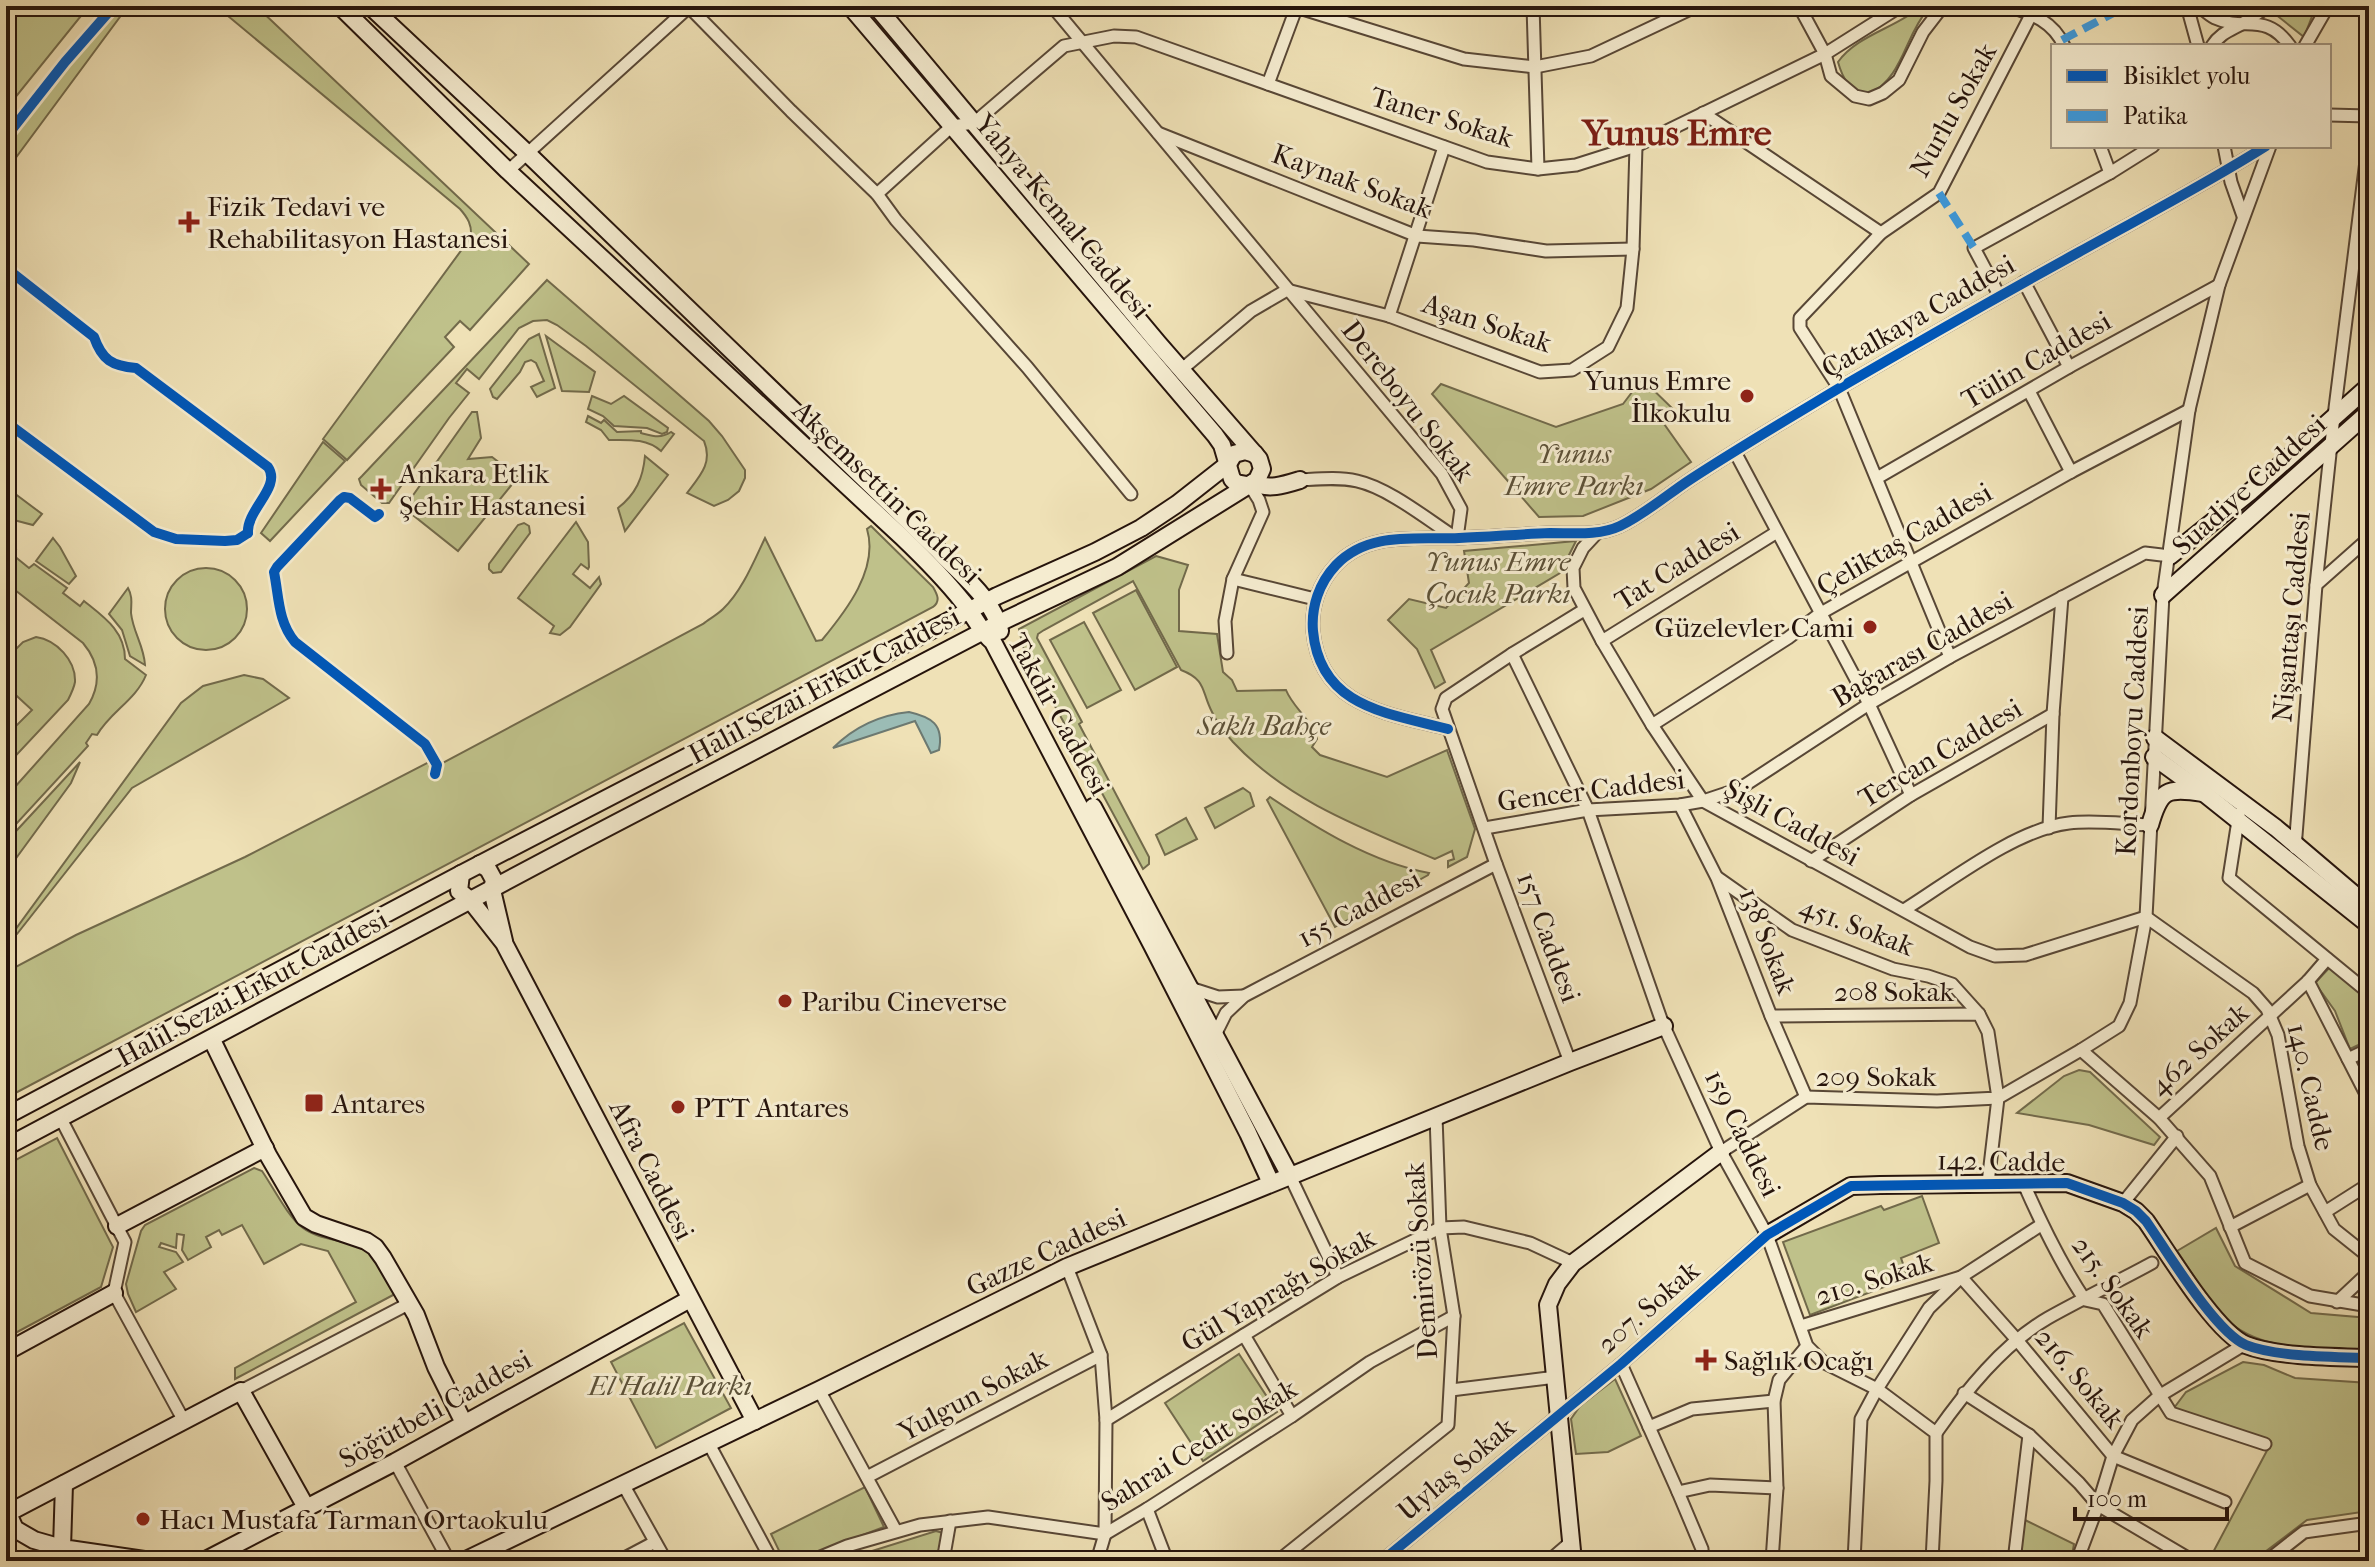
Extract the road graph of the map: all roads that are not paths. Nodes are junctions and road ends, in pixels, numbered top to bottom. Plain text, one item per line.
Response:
1 (340, 6) edge
2 (370, 6) edge
3 (850, 6) edge
4 (876, 6) edge
5 (1052, 6) edge
6 (1295, 6) edge
7 (1533, 6) edge
8 (1697, 6) edge
9 (1799, 6) edge
10 (1901, 6) edge
11 (1943, 6) edge
12 (2008, 6) edge
13 (2187, 6) edge
14 (2199, 6) edge
15 (2268, 6) edge
16 (2328, 6) edge
17 (2032, 13) junction
18 (2242, 24) junction
19 (1082, 44) junction
20 (2063, 44) edge
21 (2197, 44) edge
22 (2213, 44) edge
23 (2289, 44) edge
24 (2306, 44) edge
25 (1825, 54) junction
26 (1535, 67) junction
27 (1268, 84) junction
28 (1703, 113) junction
29 (2331, 115) edge
30 (2369, 116) edge
31 (974, 123) junction
32 (952, 126) junction
33 (1157, 133) junction
34 (2369, 137) edge
35 (1636, 146) junction
36 (1444, 147) junction
37 (2101, 148) edge
38 (2150, 148) edge
39 (2224, 148) edge
40 (2265, 148) edge
41 (2267, 148) edge
42 (527, 153) junction
43 (1538, 169) junction
44 (2229, 170) junction
45 (508, 171) junction
46 (2110, 173) junction
47 (877, 194) junction
48 (2243, 217) junction
49 (1881, 233) junction
50 (1417, 236) junction
51 (1633, 249) junction
52 (2024, 282) junction
53 (2219, 285) junction
54 (1287, 290) junction
55 (1999, 295) junction
56 (1389, 316) junction
57 (2069, 367) junction
58 (1181, 370) junction
59 (2369, 386) edge
60 (1839, 388) junction
61 (2029, 391) junction
62 (2189, 410) junction
63 (2369, 412) edge
64 (2334, 416) junction
65 (2331, 447) junction
66 (1735, 452) junction
67 (1257, 456) junction
68 (1228, 464) junction
69 (2071, 472) junction
70 (1877, 478) junction
71 (1300, 480) junction
72 (1250, 484) junction
73 (1131, 494) dead end
74 (1777, 532) junction
75 (1597, 533) junction
76 (1457, 538) junction
77 (2369, 538) edge
78 (2170, 556) junction
79 (1911, 562) junction
80 (1233, 579) junction
81 (2316, 585) junction
82 (2163, 595) junction
83 (2062, 597) junction
84 (1315, 599) junction
85 (987, 601) junction
86 (970, 610) junction
87 (1584, 610) junction
88 (1821, 613) junction
89 (999, 623) junction
90 (982, 632) junction
91 (1602, 641) junction
92 (1227, 653) dead end
93 (1512, 654) junction
94 (1950, 657) junction
95 (1869, 704) junction
96 (2053, 714) junction
97 (1652, 725) junction
98 (1448, 729) junction
99 (2155, 738) junction
100 (2154, 757) junction
101 (2205, 794) junction
102 (1911, 795) junction
103 (1703, 801) junction
104 (2241, 802) junction
105 (1680, 805) junction
106 (1588, 810) junction
107 (2238, 820) junction
108 (2150, 825) junction
109 (1485, 828) junction
110 (2049, 828) junction
111 (2295, 845) junction
112 (1811, 861) junction
113 (480, 864) junction
114 (1496, 864) junction
115 (2294, 864) junction
116 (461, 874) junction
117 (1717, 878) junction
118 (492, 890) junction
119 (471, 901) junction
120 (2369, 907) edge
121 (1904, 910) junction
122 (2146, 917) junction
123 (2369, 925) edge
124 (504, 943) junction
125 (2327, 959) junction
126 (2308, 981) junction
127 (1190, 988) junction
128 (2369, 993) edge
129 (1244, 996) junction
130 (1979, 1014) junction
131 (1771, 1016) junction
132 (2271, 1016) junction
133 (1664, 1026) junction
134 (1215, 1035) junction
135 (212, 1040) junction
136 (2369, 1049) edge
137 (2081, 1050) junction
138 (2348, 1059) junction
139 (1570, 1062) junction
140 (1806, 1097) junction
141 (1998, 1098) junction
142 (2369, 1100) edge
143 (6, 1116) edge
144 (1436, 1116) junction
145 (2159, 1118) junction
146 (61, 1119) junction
147 (2177, 1136) junction
148 (6, 1147) edge
149 (265, 1148) junction
150 (1721, 1152) junction
151 (1290, 1176) junction
152 (2023, 1182) junction
153 (1271, 1183) junction
154 (1988, 1183) junction
155 (2369, 1184) edge
156 (2310, 1185) junction
157 (2123, 1203) junction
158 (2325, 1212) junction
159 (2041, 1225) junction
160 (117, 1226) junction
161 (2230, 1227) junction
162 (1440, 1228) junction
163 (1767, 1235) junction
164 (2369, 1257) edge
165 (1573, 1263) junction
166 (2152, 1263) dead end
167 (1067, 1267) junction
168 (2369, 1272) edge
169 (1338, 1277) junction
170 (1961, 1277) junction
171 (114, 1293) junction
172 (690, 1299) junction
173 (2085, 1300) junction
174 (2337, 1302) junction
175 (410, 1303) junction
176 (2369, 1306) edge
177 (1454, 1316) junction
178 (1801, 1326) junction
179 (1244, 1335) junction
180 (2017, 1340) junction
181 (2245, 1344) junction
182 (1807, 1346) junction
183 (6, 1352) edge
184 (1101, 1355) junction
185 (2369, 1358) edge
186 (1621, 1364) junction
187 (1556, 1377) junction
188 (1877, 1389) junction
189 (819, 1390) junction
190 (1451, 1390) junction
191 (241, 1391) junction
192 (1964, 1393) junction
193 (2159, 1396) junction
194 (1774, 1401) junction
195 (1560, 1414) junction
196 (1292, 1416) junction
197 (1106, 1420) junction
198 (184, 1421) junction
199 (755, 1421) junction
200 (464, 1423) junction
201 (1649, 1427) junction
202 (1936, 1433) junction
203 (2029, 1435) junction
204 (709, 1444) junction
205 (2265, 1444) dead end
206 (2113, 1456) junction
207 (395, 1462) junction
208 (867, 1477) junction
209 (64, 1484) junction
210 (624, 1486) junction
211 (1777, 1488) junction
212 (1678, 1492) junction
213 (2225, 1502) dead end
214 (2098, 1505) junction
215 (307, 1509) junction
216 (1147, 1509) junction
217 (7, 1511) edge
218 (950, 1521) junction
219 (2369, 1523) edge
220 (896, 1531) junction
221 (11, 1532) edge
222 (1105, 1534) junction
223 (655, 1542) junction
224 (1571, 1542) junction
225 (61, 1555) edge
226 (151, 1561) edge
227 (204, 1561) edge
228 (449, 1561) edge
229 (464, 1561) edge
230 (619, 1561) edge
231 (666, 1561) edge
232 (772, 1561) edge
233 (811, 1561) edge
234 (943, 1561) edge
235 (1097, 1561) edge
236 (1167, 1561) edge
237 (1278, 1561) edge
238 (1382, 1561) edge
239 (1549, 1561) edge
240 (1573, 1561) edge
241 (1703, 1561) edge
242 (1772, 1561) edge
243 (1854, 1561) edge
244 (1932, 1561) edge
245 (2014, 1561) edge
246 (2077, 1561) edge
247 (2193, 1561) edge
248 (2267, 1561) edge

1 - 45 main road, Akşemsettin Caddesi
2 - 42 main road, Akşemsettin Caddesi
3 - 32 main road, Yahya Kemal Caddesi
4 - 31 main road, Yahya Kemal Caddesi
5 - 19 street, Dereboyu Sokak
6 - 26 street
6 - 27 street
7 - 26 street
8 - 26 street
9 - 25 street
10 - 25 street, Taner Sokak
11 - 25 street
12 - 17 street
13 - 21 street
14 - 18 street
15 - 18 street
16 - 24 street
17 - 20 street
17 - 49 street, Nurlu Sokak
18 - 22 street
18 - 23 street
19 - 27 street, Taner Sokak
19 - 31 street, Taner Sokak
19 - 33 street, Dereboyu Sokak
25 - 28 street, Taner Sokak
26 - 43 street
27 - 36 street, Taner Sokak
28 - 35 street, Taner Sokak
28 - 49 street
29 - 30 street
31 - 32 street
31 - 58 main road, Yahya Kemal Caddesi
32 - 47 street
32 - 68 main road, Yahya Kemal Caddesi
33 - 50 street, Kaynak Sokak
33 - 54 street, Dereboyu Sokak
34 - 64 street, Nişantaşı Caddesi
35 - 43 street, Taner Sokak
35 - 51 street, Aşan Sokak
36 - 43 street, Taner Sokak
36 - 50 street
37 - 46 street
38 - 46 street
39 - 44 street
40 - 44 street, Çatalkaya Caddesi
41 - 48 street, Kordonboyu Caddesi
42 - 45 street
42 - 47 street
42 - 85 main road, Akşemsettin Caddesi
44 - 48 street
44 - 52 street, Çatalkaya Caddesi
45 - 86 main road, Akşemsettin Caddesi
46 - 55 street
47 - 73 street
48 - 53 street, Kordonboyu Caddesi
49 - 60 street, Nurlu Sokak
50 - 51 street, Kaynak Sokak
50 - 56 street
51 - 56 street, Aşan Sokak
52 - 55 street, Çatalkaya Caddesi
52 - 57 street
53 - 57 street, Tülin Caddesi
53 - 62 street, Kordonboyu Caddesi
54 - 56 street, Aşan Sokak
54 - 58 street
54 - 76 street, Dereboyu Sokak
55 - 60 street, Çatalkaya Caddesi
57 - 61 street, Tülin Caddesi
58 - 67 main road, Yahya Kemal Caddesi
59 - 64 main road, Suadiye Caddesi
60 - 66 street, Çatalkaya Caddesi
60 - 70 street
61 - 69 street
61 - 70 street, Tülin Caddesi
62 - 69 street, Çeliktaş Caddesi
62 - 78 street, Kordonboyu Caddesi
63 - 65 main road, Suadiye Caddesi
64 - 65 street, Nişantaşı Caddesi
64 - 78 main road, Suadiye Caddesi
65 - 81 street, Nişantaşı Caddesi
65 - 82 main road, Suadiye Caddesi
66 - 74 street
66 - 75 street, Çatalkaya Caddesi
67 - 68 main road, Halil Sezai Erkut Caddesi
67 - 71 main road
67 - 72 main road
68 - 72 main road
68 - 85 main road, Halil Sezai Erkut Caddesi
69 - 79 street, Çeliktaş Caddesi
70 - 79 street
71 - 72 main road
71 - 76 street
72 - 80 street
72 - 89 main road, Halil Sezai Erkut Caddesi
74 - 88 street
74 - 91 street, Tat Caddesi
75 - 76 street
75 - 87 street, Şişli Caddesi
76 - 84 street
77 - 81 street
78 - 82 street, Kordonboyu Caddesi
78 - 83 street, Bağarası Caddesi
79 - 88 street, Çeliktaş Caddesi
79 - 94 street
80 - 84 street
80 - 92 street
81 - 111 street, Nişantaşı Caddesi
82 - 99 street, Kordonboyu Caddesi
83 - 94 street, Bağarası Caddesi
83 - 96 street
84 - 98 street
85 - 86 main road, Akşemsettin Caddesi
85 - 89 main road, Halil Sezai Erkut Caddesi
86 - 90 main road, Halil Sezai Erkut Caddesi
86 - 113 main road, Halil Sezai Erkut Caddesi
87 - 91 street, Şişli Caddesi
87 - 93 street
88 - 95 street
88 - 97 street, Çeliktaş Caddesi
89 - 90 main road, Takdir Caddesi
89 - 127 main road, Takdir Caddesi
90 - 118 main road, Halil Sezai Erkut Caddesi
90 - 153 main road, Takdir Caddesi
91 - 97 street, Şişli Caddesi
93 - 98 street, 157 Caddesi
93 - 106 street, 159 Caddesi
94 - 95 street, Bağarası Caddesi
95 - 102 street
95 - 103 street, Bağarası Caddesi
96 - 102 street, Tercan Caddesi
96 - 110 street
97 - 103 street, Şişli Caddesi
98 - 109 street, 157 Caddesi
99 - 100 street, Kordonboyu Caddesi
99 - 104 main road
100 - 101 main road
100 - 108 street, Kordonboyu Caddesi
101 - 107 main road
101 - 108 main road
102 - 112 street, Tercan Caddesi
103 - 105 street, Gencer Caddesi
103 - 112 street, Şişli Caddesi
104 - 107 street
104 - 111 main road
105 - 106 street, Gencer Caddesi
105 - 117 street, 138 Sokak
106 - 109 street, Gencer Caddesi
106 - 133 street, 159 Caddesi
107 - 115 main road
107 - 125 street
108 - 110 street
108 - 122 street, Kordonboyu Caddesi
109 - 114 street, 157 Caddesi
110 - 121 street
111 - 115 street, Nişantaşı Caddesi
111 - 120 main road
112 - 121 street, Şişli Caddesi
113 - 116 main road, Halil Sezai Erkut Caddesi
113 - 118 main road
114 - 129 street, 155 Caddesi
114 - 139 street, 157 Caddesi
115 - 123 main road
116 - 119 main road
116 - 143 main road, Halil Sezai Erkut Caddesi
117 - 130 street, 451. Sokak
117 - 131 street, 138 Sokak
118 - 119 main road, Halil Sezai Erkut Caddesi
118 - 124 main road, Afra Caddesi
119 - 124 main road, Afra Caddesi
119 - 135 main road, Halil Sezai Erkut Caddesi
121 - 122 street, Şişli Caddesi
122 - 132 street, 140. Cadde
122 - 137 street, Kordonboyu Caddesi
124 - 172 main road, Afra Caddesi
125 - 126 street, 462 Sokak
125 - 128 street
126 - 132 street, 462 Sokak
126 - 138 street
127 - 129 street
127 - 134 main road, Takdir Caddesi
129 - 134 street, 155 Caddesi
130 - 131 street, 208 Sokak
130 - 141 street, 208 Sokak
131 - 140 street, 138 Sokak
132 - 145 street, 462 Sokak
132 - 156 street, 140. Cadde
133 - 139 main road, Gazze Caddesi
133 - 150 street, 159 Caddesi
134 - 151 main road, Takdir Caddesi
135 - 146 main road, Halil Sezai Erkut Caddesi
135 - 149 main road
136 - 138 street
137 - 141 street, Kordonboyu Caddesi
137 - 145 street
138 - 142 street
139 - 144 main road, Gazze Caddesi
140 - 141 street, 209 Sokak
140 - 150 street, 209 Sokak
141 - 154 street
144 - 151 main road, Gazze Caddesi
144 - 162 street, Demirözü Sokak
145 - 147 street
146 - 148 main road, Halil Sezai Erkut Caddesi
146 - 160 street
147 - 157 street
147 - 161 street
149 - 160 main road
149 - 175 main road
150 - 163 street, 159 Caddesi
150 - 165 main road
151 - 153 main road, Gazze Caddesi
151 - 169 street
152 - 154 main road, 142. Cadde
152 - 157 main road, 142. Cadde
152 - 159 street, 215. Sokak
153 - 167 main road, Gazze Caddesi
154 - 163 main road, 142. Cadde
155 - 158 street
156 - 158 street, 140. Cadde
156 - 161 street
157 - 181 main road, 142. Cadde
158 - 164 street, 140. Cadde
159 - 170 street
159 - 173 street, 215. Sokak
160 - 171 street
161 - 174 street
162 - 165 street, Gül Yaprağı Sokak
162 - 169 street, Gül Yaprağı Sokak
162 - 177 street, Demirözü Sokak
163 - 178 street, 159 Caddesi
163 - 186 street, 207. Sokak
165 - 187 main road
166 - 173 street
167 - 184 street
167 - 189 main road, Gazze Caddesi
168 - 174 street
169 - 179 street, Gül Yaprağı Sokak
170 - 178 street, 210. Sokak
170 - 180 street, 216. Sokak
170 - 188 street
171 - 183 main road
171 - 198 street
172 - 199 main road, Afra Caddesi
172 - 200 main road, Söğütbeli Caddesi
173 - 180 street
173 - 193 street, 215. Sokak
174 - 176 street
175 - 191 street
175 - 200 main road
177 - 190 street, Demirözü Sokak
177 - 196 street, Sahrai Cedit Sokak
178 - 182 street, 159 Caddesi
179 - 196 street
179 - 197 street, Gül Yaprağı Sokak
180 - 192 street
180 - 206 street, 216. Sokak
181 - 185 main road, 142. Cadde
181 - 193 street
182 - 188 street
182 - 194 street
184 - 197 street
184 - 208 street, Yulgun Sokak
186 - 195 street, 207. Sokak
186 - 201 street
187 - 190 street
187 - 195 main road
188 - 202 street
188 - 243 street
189 - 199 main road, Gazze Caddesi
189 - 208 street
190 - 237 street, Demirözü Sokak
191 - 198 main road
191 - 215 main road
192 - 202 street
192 - 203 street
193 - 205 street, 215. Sokak
193 - 206 street
194 - 201 street
194 - 211 street
195 - 224 main road
195 - 238 street, Uylaş Sokak
196 - 216 street, Sahrai Cedit Sokak
197 - 222 street
198 - 209 main road
199 - 204 main road, Gazze Caddesi
200 - 207 main road, Söğütbeli Caddesi
201 - 212 street
202 - 244 street
203 - 214 street
203 - 245 street
204 - 210 main road, Gazze Caddesi
204 - 232 street
206 - 213 street, 216. Sokak
206 - 214 street
207 - 215 main road, Söğütbeli Caddesi
207 - 228 street
208 - 220 street
209 - 217 main road
209 - 225 main road
210 - 223 street
210 - 229 main road, Gazze Caddesi
211 - 212 street
211 - 242 street
212 - 241 street
214 - 246 street
214 - 247 street
215 - 227 main road, Söğütbeli Caddesi
216 - 222 street, Sahrai Cedit Sokak
216 - 236 street
217 - 221 main road
218 - 220 street, Sahrai Cedit Sokak
218 - 222 street, Sahrai Cedit Sokak
218 - 234 street
219 - 248 street
220 - 233 street, Sahrai Cedit Sokak
221 - 225 main road
222 - 235 street
223 - 230 street
223 - 231 street
224 - 239 street
224 - 240 main road
225 - 226 main road

